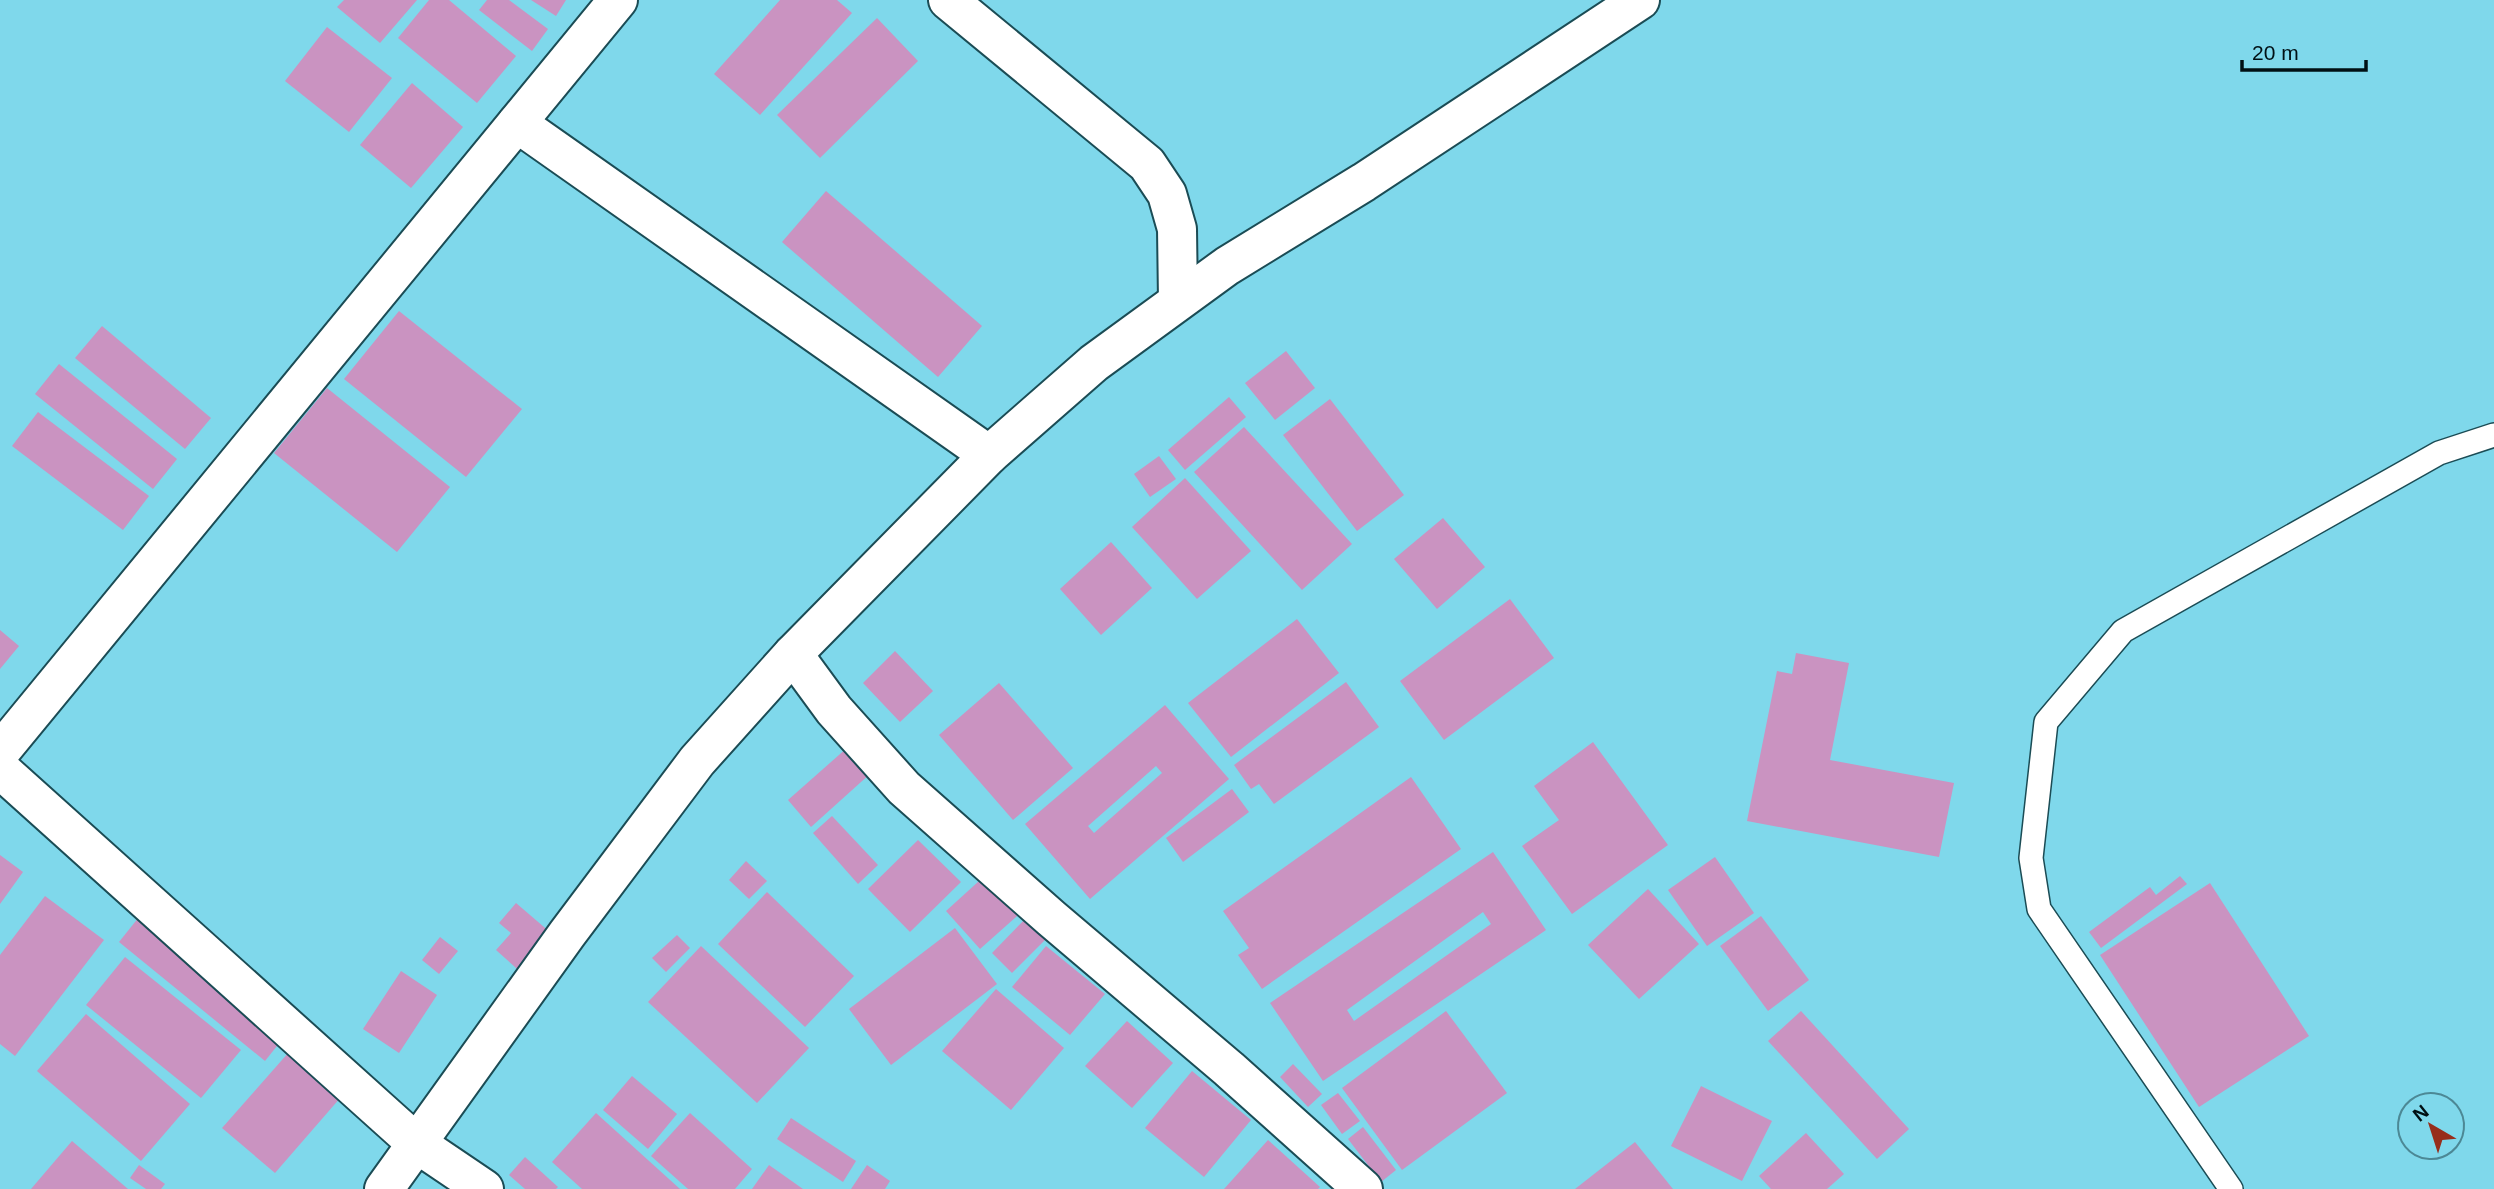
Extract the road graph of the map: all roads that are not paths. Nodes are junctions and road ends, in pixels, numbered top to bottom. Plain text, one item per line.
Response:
1 (618, 0) edge
2 (948, 0) edge
3 (1640, 0) edge
4 (517, 123) junction
5 (1178, 300) junction
6 (2494, 435) edge
7 (989, 455) junction
8 (793, 654) junction
9 (0, 752) edge
10 (0, 769) edge
11 (416, 1143) junction
12 (384, 1189) edge
13 (484, 1189) edge
14 (1363, 1189) edge
15 (2231, 1189) edge

1 - 4 street
2 - 5 street
3 - 5 street
4 - 7 street
4 - 9 street
5 - 7 street
6 - 15 lane
7 - 8 street
8 - 11 street
8 - 14 street
10 - 11 street
11 - 12 street
11 - 13 street

